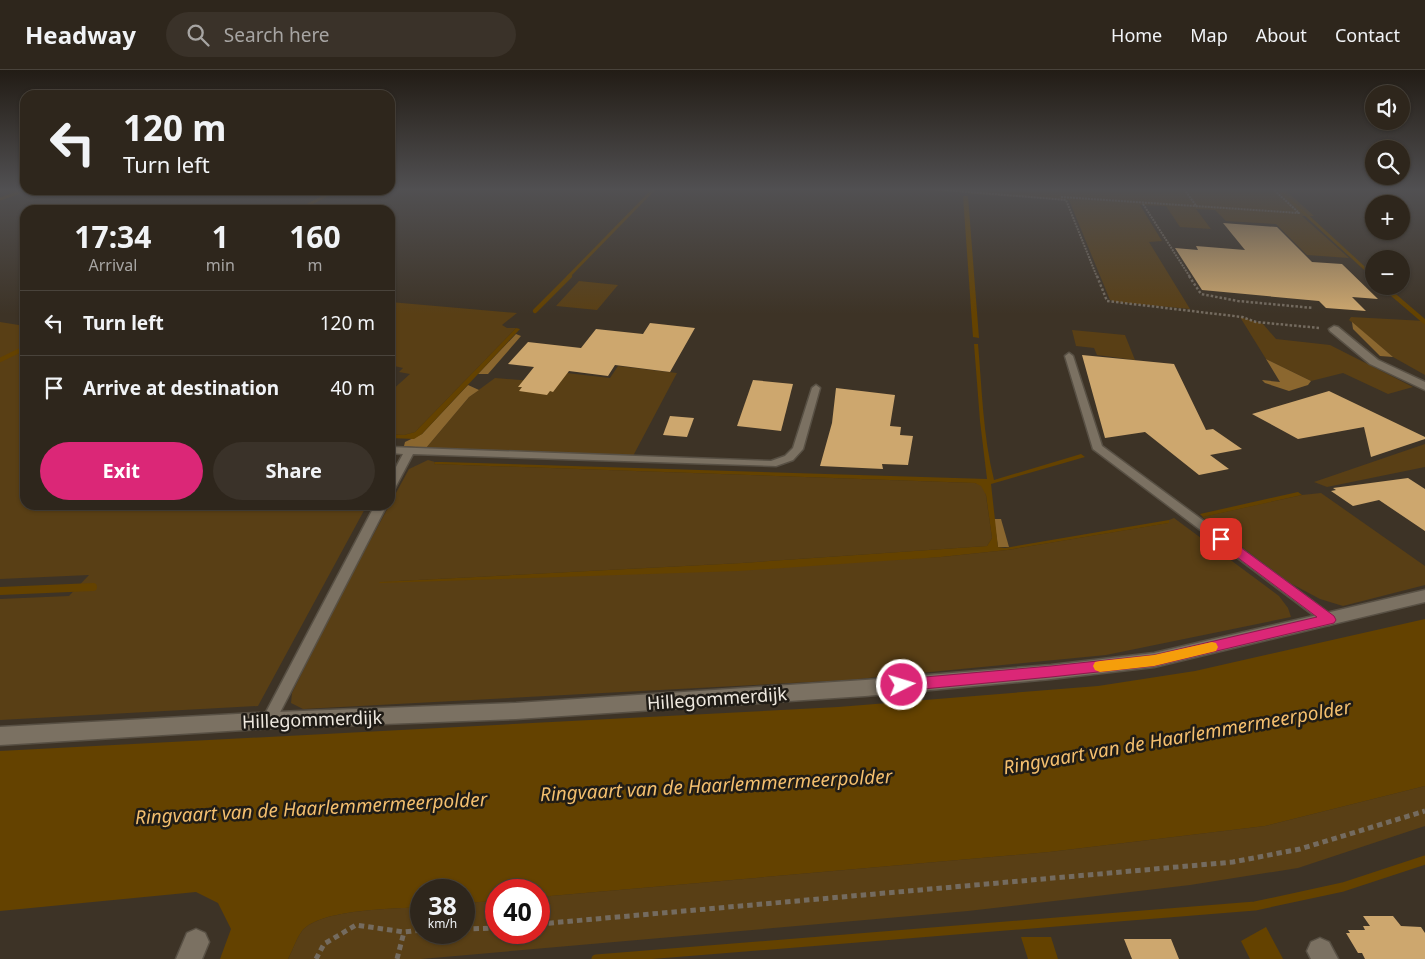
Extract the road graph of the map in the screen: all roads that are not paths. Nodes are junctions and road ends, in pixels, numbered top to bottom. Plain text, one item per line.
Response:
1 (1334, 330) road end
2 (1068, 356) dead end
3 (1425, 386) edge
4 (816, 388) dead end
5 (395, 450) edge
6 (410, 451) junction
7 (395, 479) edge
8 (378, 510) edge
9 (1425, 596) edge
10 (1329, 620) junction
11 (269, 720) junction
12 (0, 736) edge

1 - 3 street
2 - 10 lane
4 - 6 lane
5 - 6 lane
6 - 7 lane
8 - 11 lane
9 - 10 street, Hillegommerdijk
10 - 11 street, Hillegommerdijk
11 - 12 street, Hillegommerdijk

